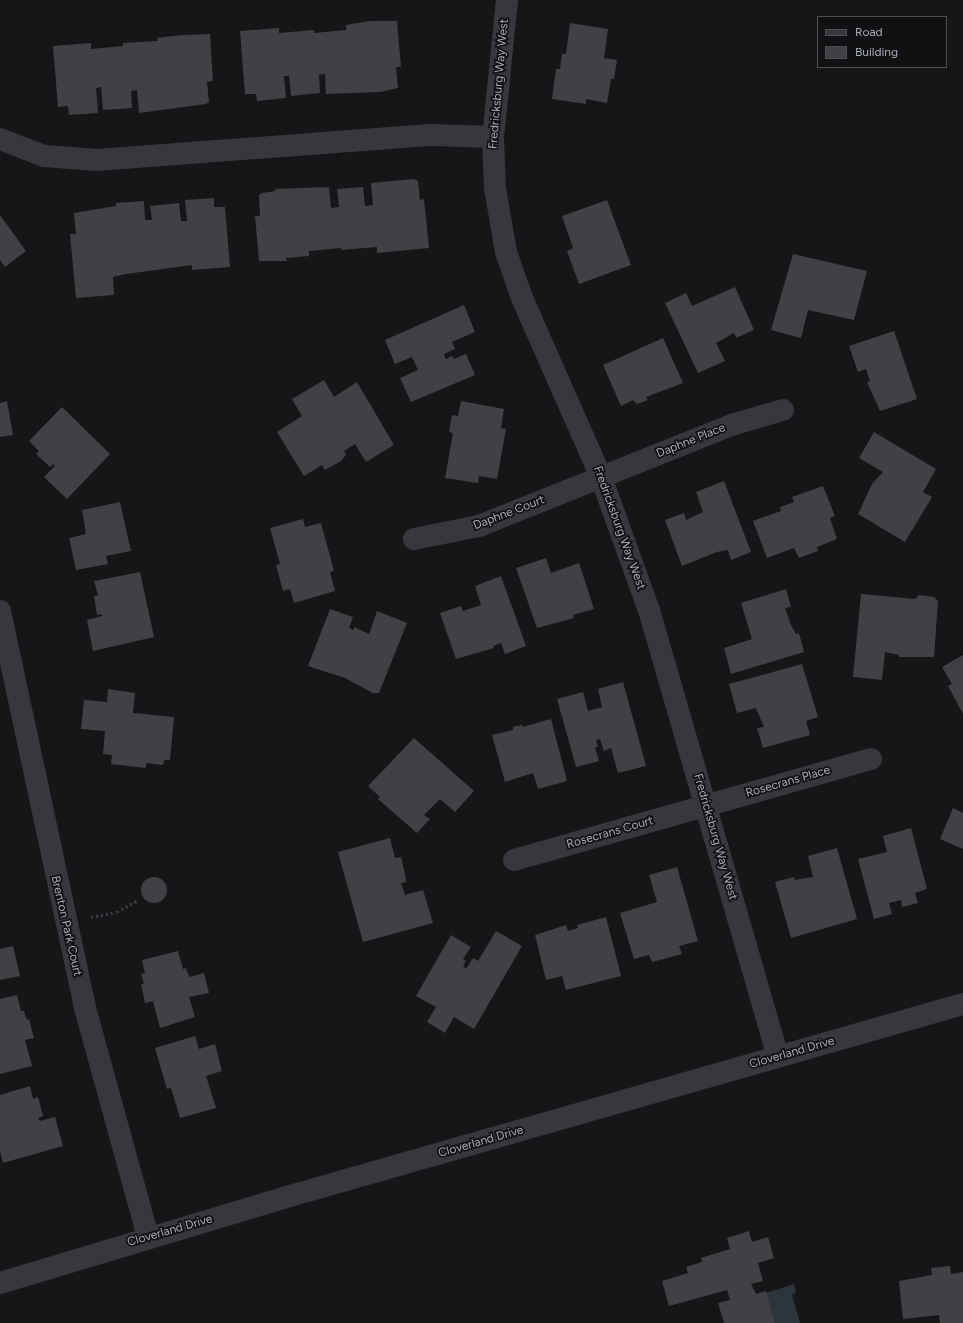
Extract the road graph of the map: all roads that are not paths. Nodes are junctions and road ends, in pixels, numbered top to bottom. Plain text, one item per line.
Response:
1 (507, 0) edge
2 (493, 137) junction
3 (0, 139) edge
4 (782, 410) dead end
5 (601, 476) junction
6 (414, 538) dead end
7 (0, 610) edge
8 (871, 759) dead end
9 (705, 806) junction
10 (514, 860) dead end
11 (963, 1004) edge
12 (778, 1057) junction
13 (148, 1237) junction
14 (0, 1283) edge

1 - 2 street, Fredricksburg Way West
2 - 3 street
2 - 5 street, Fredricksburg Way West
4 - 5 street, Daphne Place
5 - 6 street, Daphne Court
5 - 9 street, Fredricksburg Way West
7 - 13 street, Brenton Park Court
8 - 9 street, Rosecrans Place
9 - 10 street, Rosecrans Court
9 - 12 street, Fredricksburg Way West
11 - 12 street, Cloverland Drive
12 - 13 street, Cloverland Drive
13 - 14 street, Cloverland Drive

